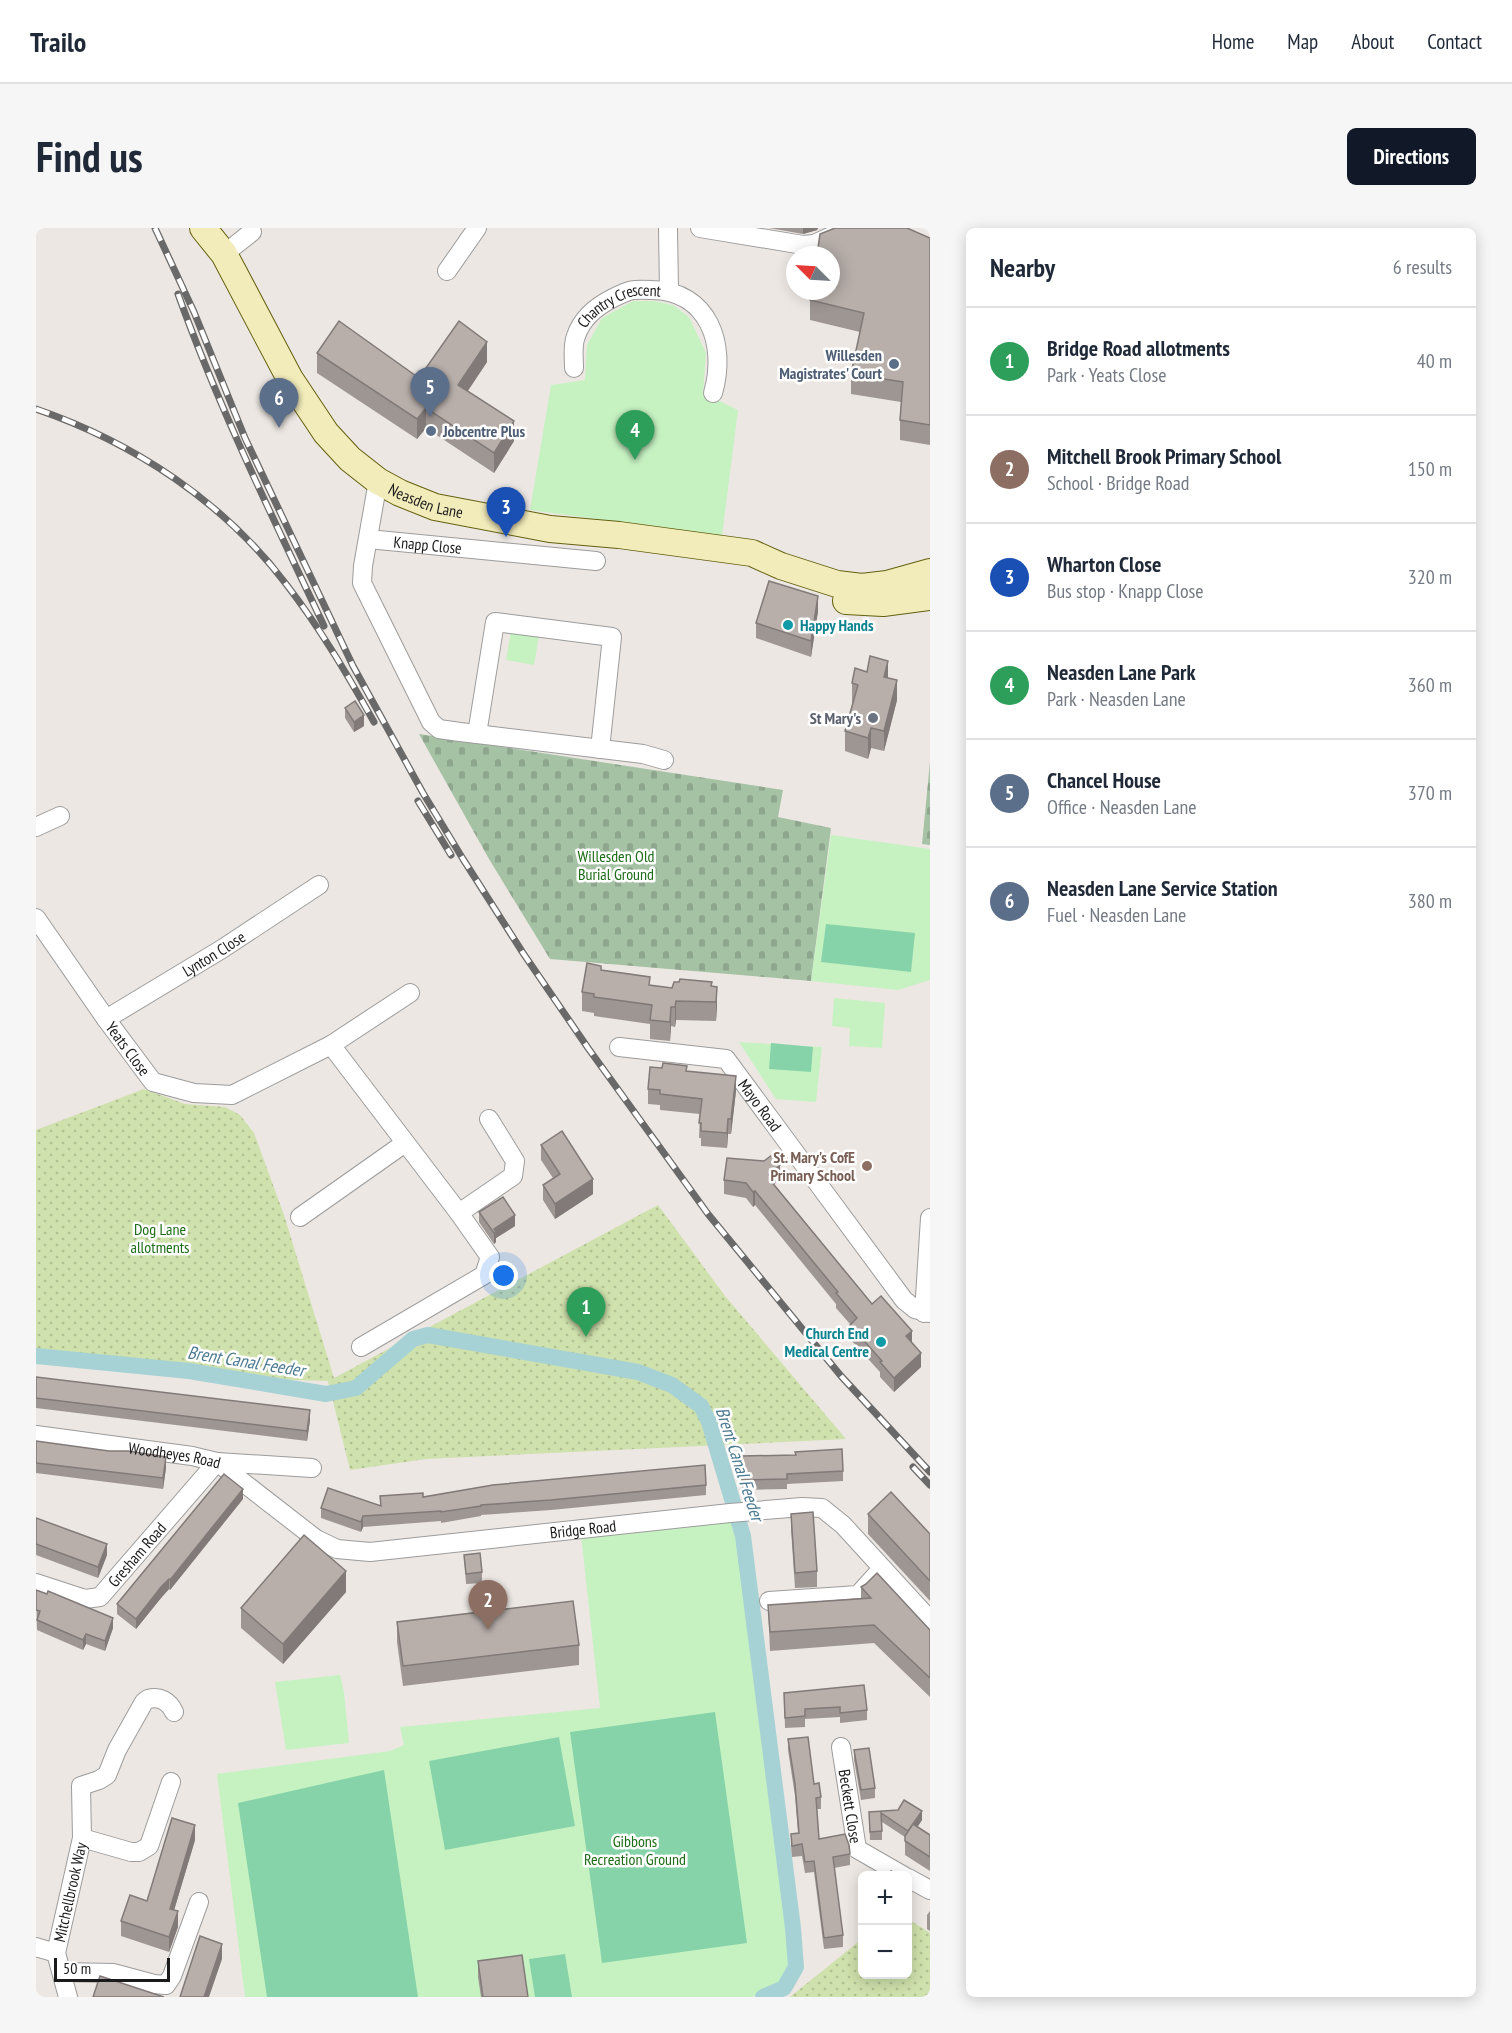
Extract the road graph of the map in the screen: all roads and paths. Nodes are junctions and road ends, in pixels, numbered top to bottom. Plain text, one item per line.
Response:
1 (203, 228) edge
2 (477, 228) edge
3 (668, 228) edge
4 (700, 228) edge
5 (849, 228) edge
6 (252, 232) dead end
7 (225, 254) junction
8 (447, 271) dead end
9 (669, 290) junction
10 (574, 368) dead end
11 (713, 393) dead end
12 (378, 481) junction
13 (368, 539) junction
14 (596, 561) dead end
15 (782, 566) junction
16 (930, 572) edge
17 (930, 597) edge
18 (477, 734) junction
19 (600, 749) junction
20 (664, 760) dead end
21 (60, 816) dead end
22 (36, 827) edge
23 (319, 885) dead end
24 (36, 918) edge
25 (410, 993) dead end
26 (106, 1019) junction
27 (331, 1046) junction
28 (619, 1047) dead end
29 (489, 1119) dead end
30 (405, 1143) junction
31 (459, 1213) junction
32 (300, 1217) dead end
33 (930, 1218) edge
34 (927, 1313) edge
35 (361, 1347) dead end
36 (36, 1435) edge
37 (217, 1462) junction
38 (312, 1468) dead end
39 (883, 1568) junction
40 (36, 1583) edge
41 (769, 1601) dead end
42 (930, 1620) edge
43 (174, 1712) dead end
44 (841, 1747) dead end
45 (171, 1782) dead end
46 (82, 1838) junction
47 (897, 1871) edge
48 (912, 1880) edge
49 (930, 1890) edge
50 (200, 1902) dead end
51 (36, 1947) edge
52 (56, 1953) junction
53 (62, 1972) junction
54 (68, 1997) edge

1 - 7 main road, Neasden Lane
2 - 8 street
3 - 9 street, Chantry Crescent
4 - 5 street
6 - 7 street
7 - 12 main road, Neasden Lane
9 - 10 street, Chantry Crescent
9 - 11 street, Chantry Crescent
12 - 13 street
12 - 15 main road, Neasden Lane
13 - 14 street, Knapp Close
13 - 18 street
15 - 16 main road, Neasden Lane
15 - 17 main road, Neasden Lane
18 - 19 street
18 - 19 street
19 - 20 street
21 - 22 street
23 - 26 street, Lynton Close
24 - 26 street, Yeats Close
25 - 27 street, Yeats Close
26 - 27 street, Yeats Close
27 - 30 street
28 - 34 street, Mayo Road
29 - 31 street
30 - 31 street
30 - 32 street
31 - 35 street
33 - 34 street
36 - 37 street, Woodheyes Road
37 - 38 street, Woodheyes Road
37 - 39 street, Bridge Road
37 - 40 street, Gresham Road
39 - 41 street
39 - 42 street, Bridge Road
43 - 46 street, Mitchellbrook Way
44 - 47 street, Beckett Close
45 - 46 street
46 - 52 street, Mitchellbrook Way
48 - 49 street
50 - 53 street
51 - 52 street
52 - 53 street, Mitchellbrook Way
53 - 54 street, Mitchellbrook Way

